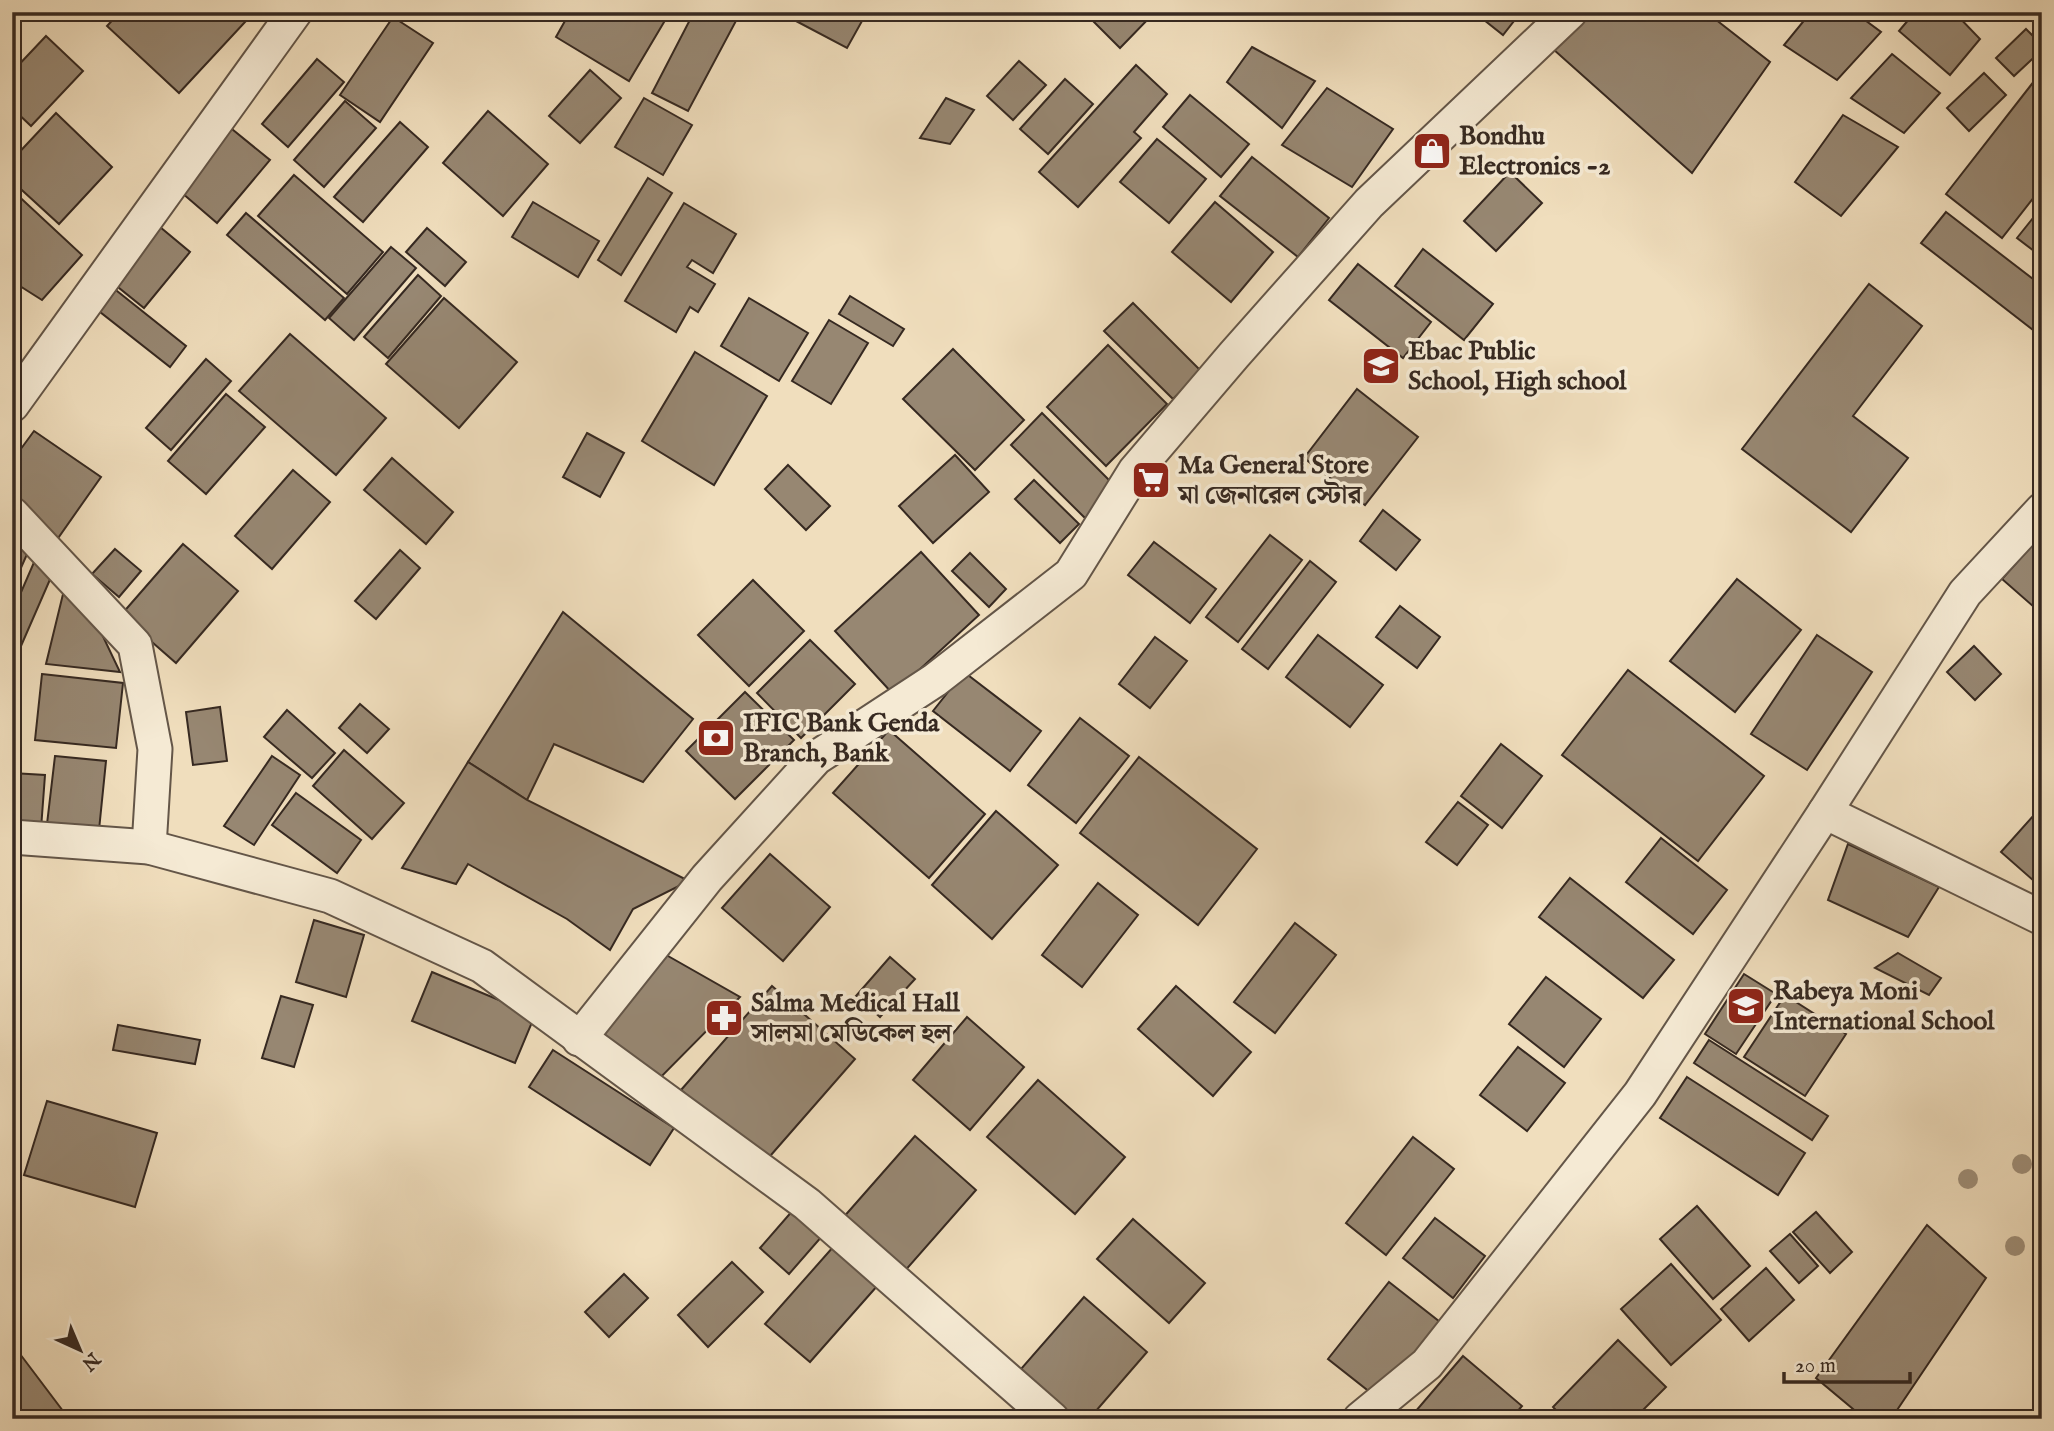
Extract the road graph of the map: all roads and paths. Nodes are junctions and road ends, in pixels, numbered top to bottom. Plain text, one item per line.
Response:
1 (295, 12) edge
2 (1570, 12) edge
3 (12, 405) edge
4 (2042, 510) edge
5 (12, 514) edge
6 (1825, 813) junction
7 (12, 837) edge
8 (149, 847) junction
9 (2042, 918) edge
10 (579, 1039) junction
11 (1052, 1419) edge
12 (1360, 1419) edge

1 - 3 street
2 - 10 street
4 - 6 street
5 - 8 street
6 - 9 street
6 - 12 street
7 - 8 street
8 - 10 street
10 - 11 street

